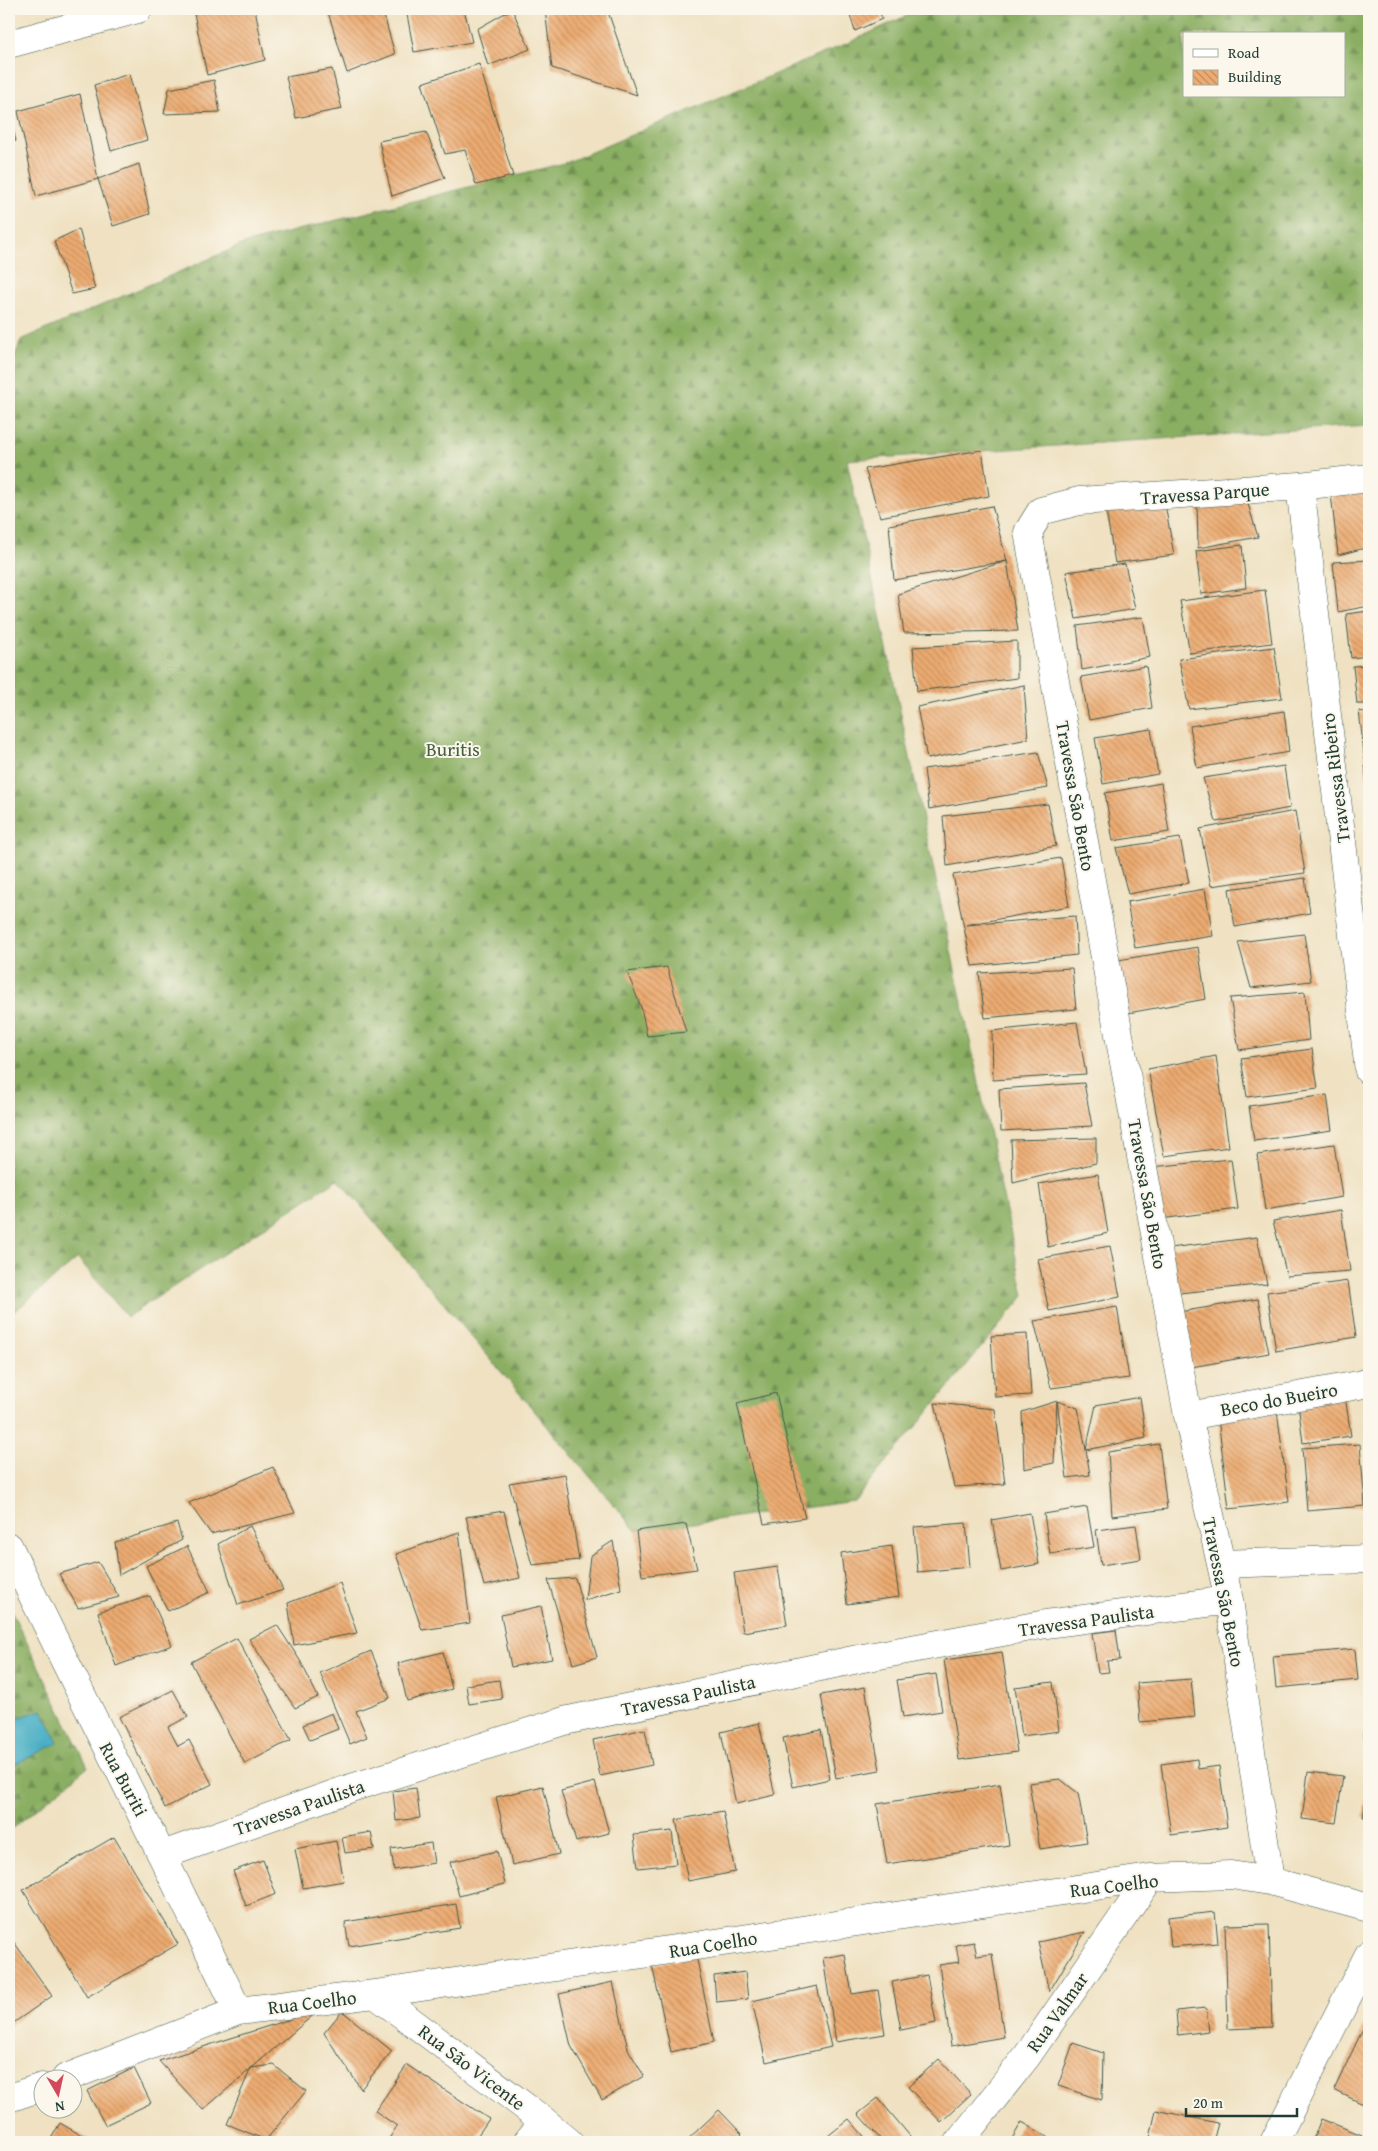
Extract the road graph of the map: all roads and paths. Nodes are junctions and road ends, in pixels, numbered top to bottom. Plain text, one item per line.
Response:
1 (138, 9) edge
2 (9, 44) edge
3 (1369, 478) edge
4 (1300, 486) junction
5 (1041, 511) joint
6 (1367, 1036) edge
7 (1369, 1071) edge
8 (1369, 1381) edge
9 (1188, 1416) junction
10 (9, 1547) edge
11 (1369, 1559) edge
12 (1221, 1564) junction
13 (1229, 1600) junction
14 (163, 1854) junction
15 (1150, 1878) junction
16 (1270, 1880) junction
17 (1369, 1908) edge
18 (1369, 1954) edge
19 (375, 1994) junction
20 (238, 2012) junction
21 (82, 2072) edge
22 (32, 2090) edge
23 (9, 2098) edge
24 (544, 2121) junction
25 (527, 2142) edge
26 (569, 2142) edge
27 (959, 2142) edge
28 (1274, 2142) edge

1 - 2 street
3 - 4 street, Travessa Parque
4 - 5 street, Travessa Parque
4 - 6 street, Travessa Ribeiro
5 - 9 street, Travessa São Bento
6 - 7 street, Travessa Ribeiro
8 - 9 street, Beco do Bueiro
9 - 12 street, Travessa São Bento
10 - 14 street, Rua Buriti
11 - 12 street
12 - 13 street, Travessa São Bento
13 - 14 street, Travessa Paulista
13 - 16 street, Travessa São Bento
14 - 20 street, Rua Buriti
15 - 16 street, Rua Coelho
15 - 19 street, Rua Coelho
15 - 27 street, Rua Valmar
16 - 17 street, Rua Coelho
18 - 28 street
19 - 20 street, Rua Coelho
19 - 24 street, Rua São Vicente
20 - 21 street, Rua Coelho
22 - 23 street
24 - 25 street
24 - 26 street, Rua São Vicente

